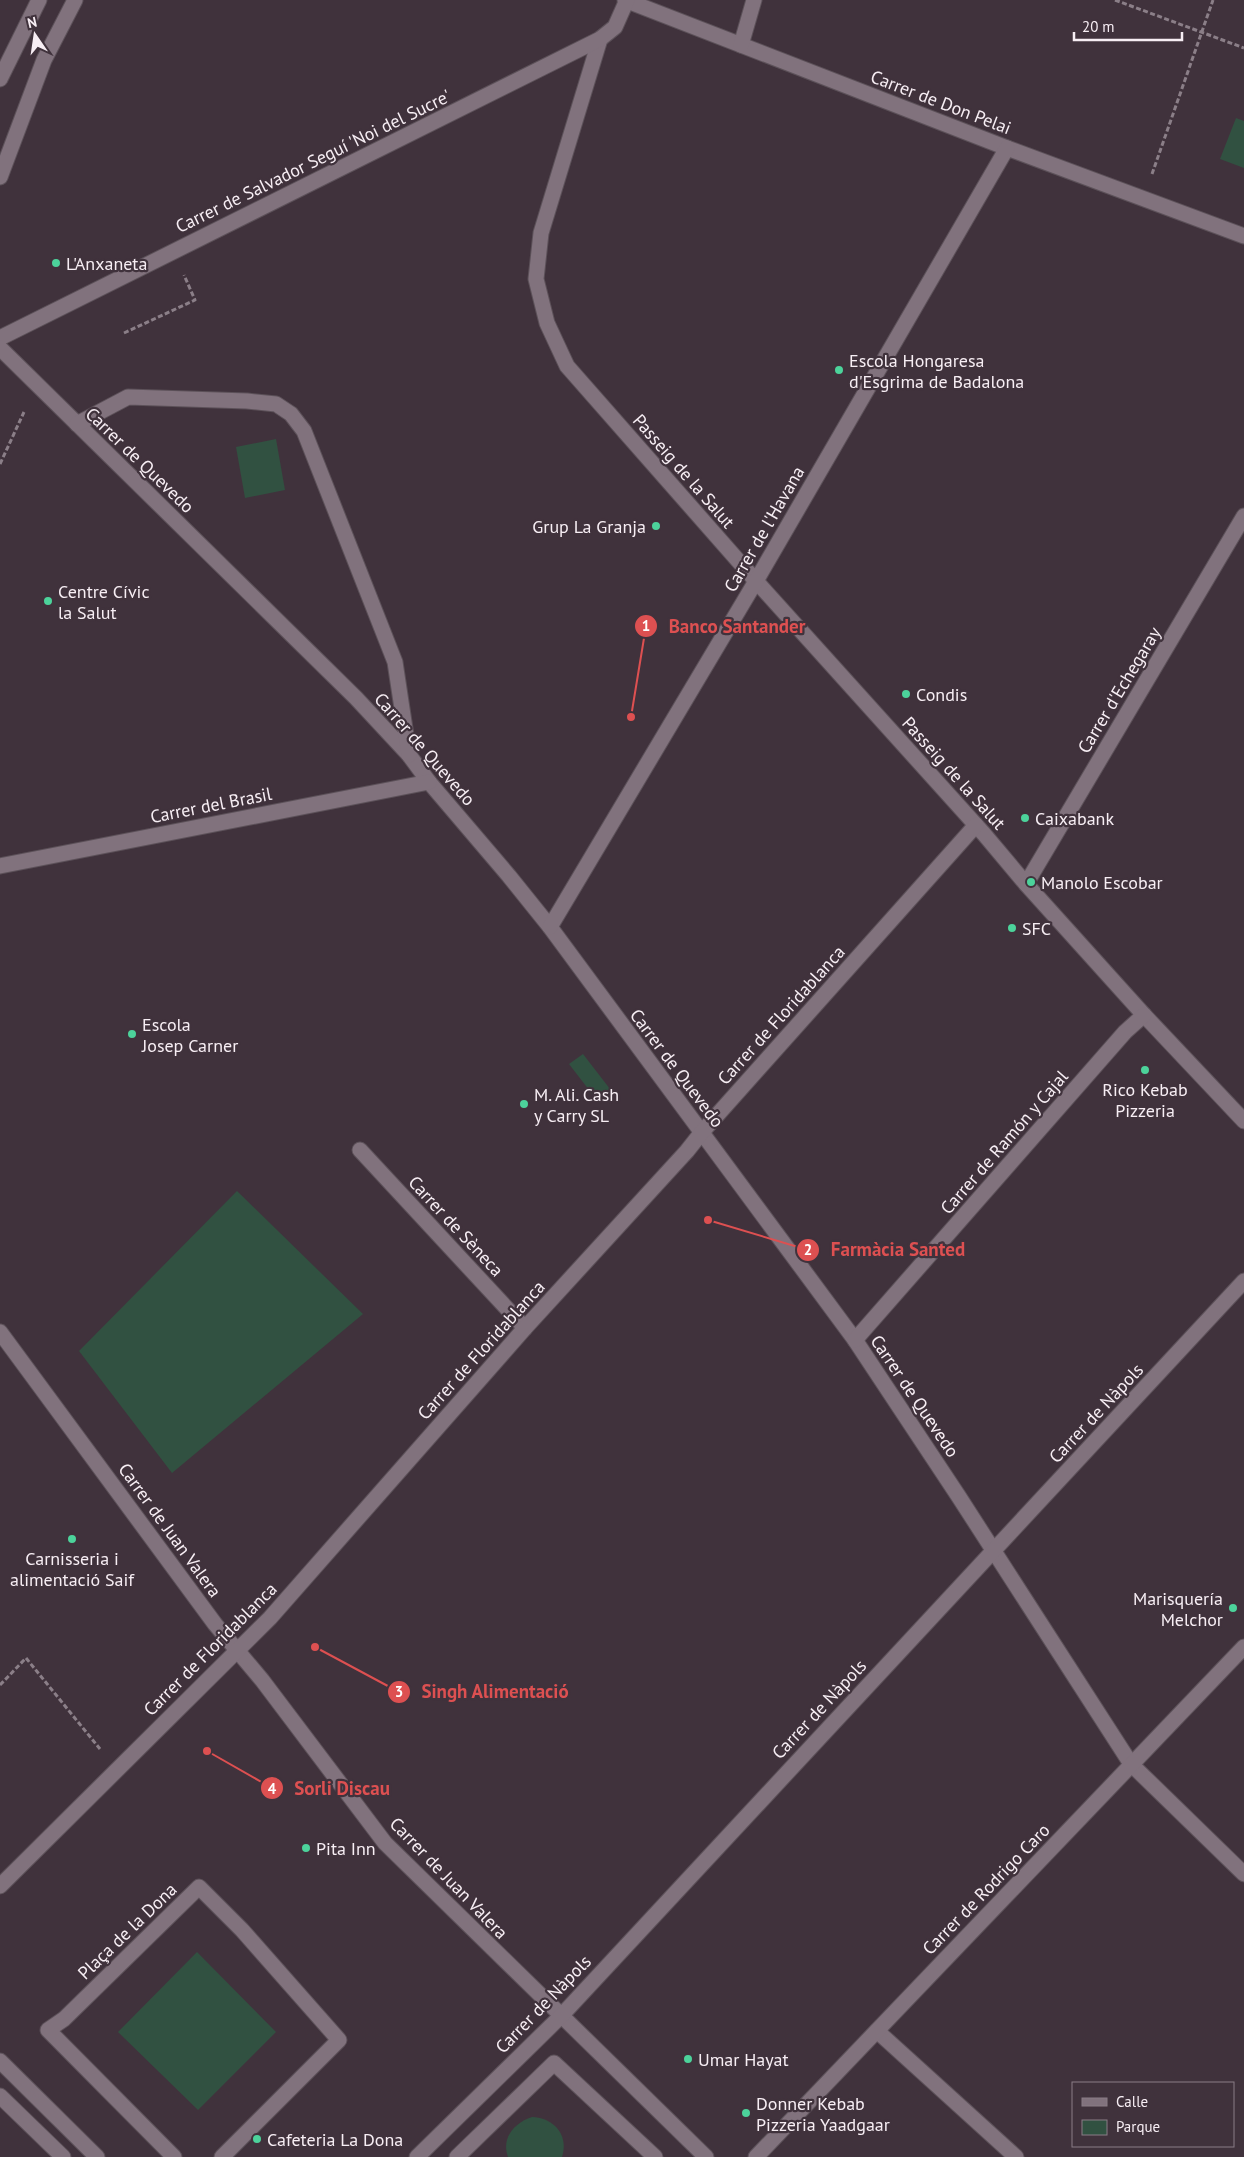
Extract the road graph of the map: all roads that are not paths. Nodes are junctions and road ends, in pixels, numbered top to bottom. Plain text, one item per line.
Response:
1 (40, 0) edge
2 (75, 0) edge
3 (626, 0) edge
4 (754, 0) edge
5 (600, 39) junction
6 (740, 45) junction
7 (0, 79) edge
8 (1007, 148) junction
9 (0, 177) edge
10 (1244, 236) edge
11 (0, 338) edge
12 (0, 348) edge
13 (77, 424) junction
14 (1244, 516) edge
15 (756, 581) junction
16 (409, 755) junction
17 (429, 782) junction
18 (976, 825) junction
19 (0, 866) edge
20 (1026, 884) junction
21 (550, 927) junction
22 (1144, 1015) junction
23 (1244, 1121) edge
24 (702, 1132) junction
25 (360, 1150) dead end
26 (1244, 1281) edge
27 (525, 1328) junction
28 (0, 1332) edge
29 (855, 1340) junction
30 (994, 1549) junction
31 (1244, 1647) edge
32 (239, 1651) junction
33 (1132, 1764) junction
34 (1244, 1874) edge
35 (0, 1886) edge
36 (561, 2016) junction
37 (876, 2030) junction
38 (0, 2061) edge
39 (0, 2096) edge
40 (63, 2157) edge
41 (97, 2157) edge
42 (174, 2157) edge
43 (222, 2157) edge
44 (417, 2157) edge
45 (457, 2157) edge
46 (654, 2157) edge
47 (706, 2157) edge
48 (756, 2157) edge
49 (1016, 2157) edge

1 - 7 street
2 - 9 street
3 - 5 street, Carrer de Salvador Seguí 'Noi del Sucre'
3 - 6 street, Carrer de Don Pelai
4 - 6 street
5 - 11 street, Carrer de Salvador Seguí 'Noi del Sucre'
5 - 15 street, Passeig de la Salut
6 - 8 street, Carrer de Don Pelai
8 - 10 street, Carrer de Don Pelai
8 - 15 street, Carrer de l'Havana
12 - 13 street, Carrer de Quevedo
13 - 16 street, Carrer de Quevedo
13 - 16 street
14 - 20 street, Carrer d'Echegaray
15 - 18 street, Passeig de la Salut
15 - 21 street, Carrer de l'Havana
16 - 17 street, Carrer de Quevedo
17 - 19 street, Carrer del Brasil
17 - 21 street, Carrer de Quevedo
18 - 20 street, Passeig de la Salut
18 - 24 street, Carrer de Floridablanca
20 - 22 street, Passeig de la Salut
21 - 24 street, Carrer de Quevedo
22 - 23 street, Passeig de la Salut
22 - 29 street, Carrer de Ramón y Cajal
24 - 27 street, Carrer de Floridablanca
24 - 29 street, Carrer de Quevedo
25 - 27 street, Carrer de Sèneca
26 - 30 street, Carrer de Nàpols
27 - 32 street, Carrer de Floridablanca
28 - 32 street, Carrer de Juan Valera
29 - 30 street, Carrer de Quevedo
30 - 33 street, Carrer de Quevedo
30 - 36 street, Carrer de Nàpols
31 - 33 street, Carrer de Rodrigo Caro
32 - 35 street, Carrer de Floridablanca
32 - 36 street, Carrer de Juan Valera
33 - 34 street, Carrer de Quevedo
33 - 37 street, Carrer de Rodrigo Caro
36 - 44 street, Carrer de Nàpols
36 - 47 street, Carrer de Juan Valera
37 - 48 street, Carrer de Rodrigo Caro
37 - 49 street
38 - 41 street
39 - 40 street
42 - 43 street, Plaça de la Dona
45 - 46 street

